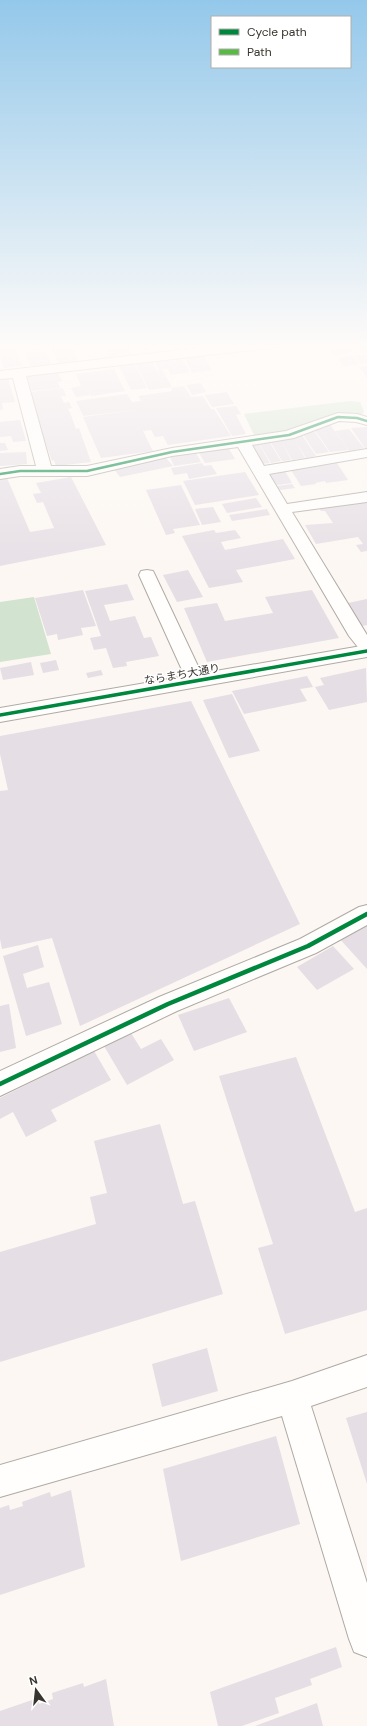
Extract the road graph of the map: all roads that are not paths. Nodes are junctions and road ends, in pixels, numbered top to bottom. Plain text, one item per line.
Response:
1 (32, 424) edge
2 (320, 424) edge
3 (242, 441) junction
4 (367, 453) edge
5 (44, 470) junction
6 (260, 471) junction
7 (0, 474) edge
8 (367, 497) edge
9 (284, 509) junction
10 (147, 575) dead end
11 (367, 647) edge
12 (367, 651) edge
13 (196, 681) junction
14 (0, 715) edge
15 (367, 914) edge
16 (0, 1084) edge
17 (367, 1372) edge
18 (292, 1397) junction
19 (0, 1480) edge
20 (367, 1638) edge

1 - 5 street
2 - 3 street
3 - 5 street
3 - 6 street
4 - 6 street
5 - 7 street
6 - 9 street
8 - 9 street
9 - 11 street
10 - 13 street
12 - 13 street, ならまち大通り
13 - 14 street, ならまち大通り
15 - 16 street
17 - 18 street
18 - 19 street
18 - 20 street

